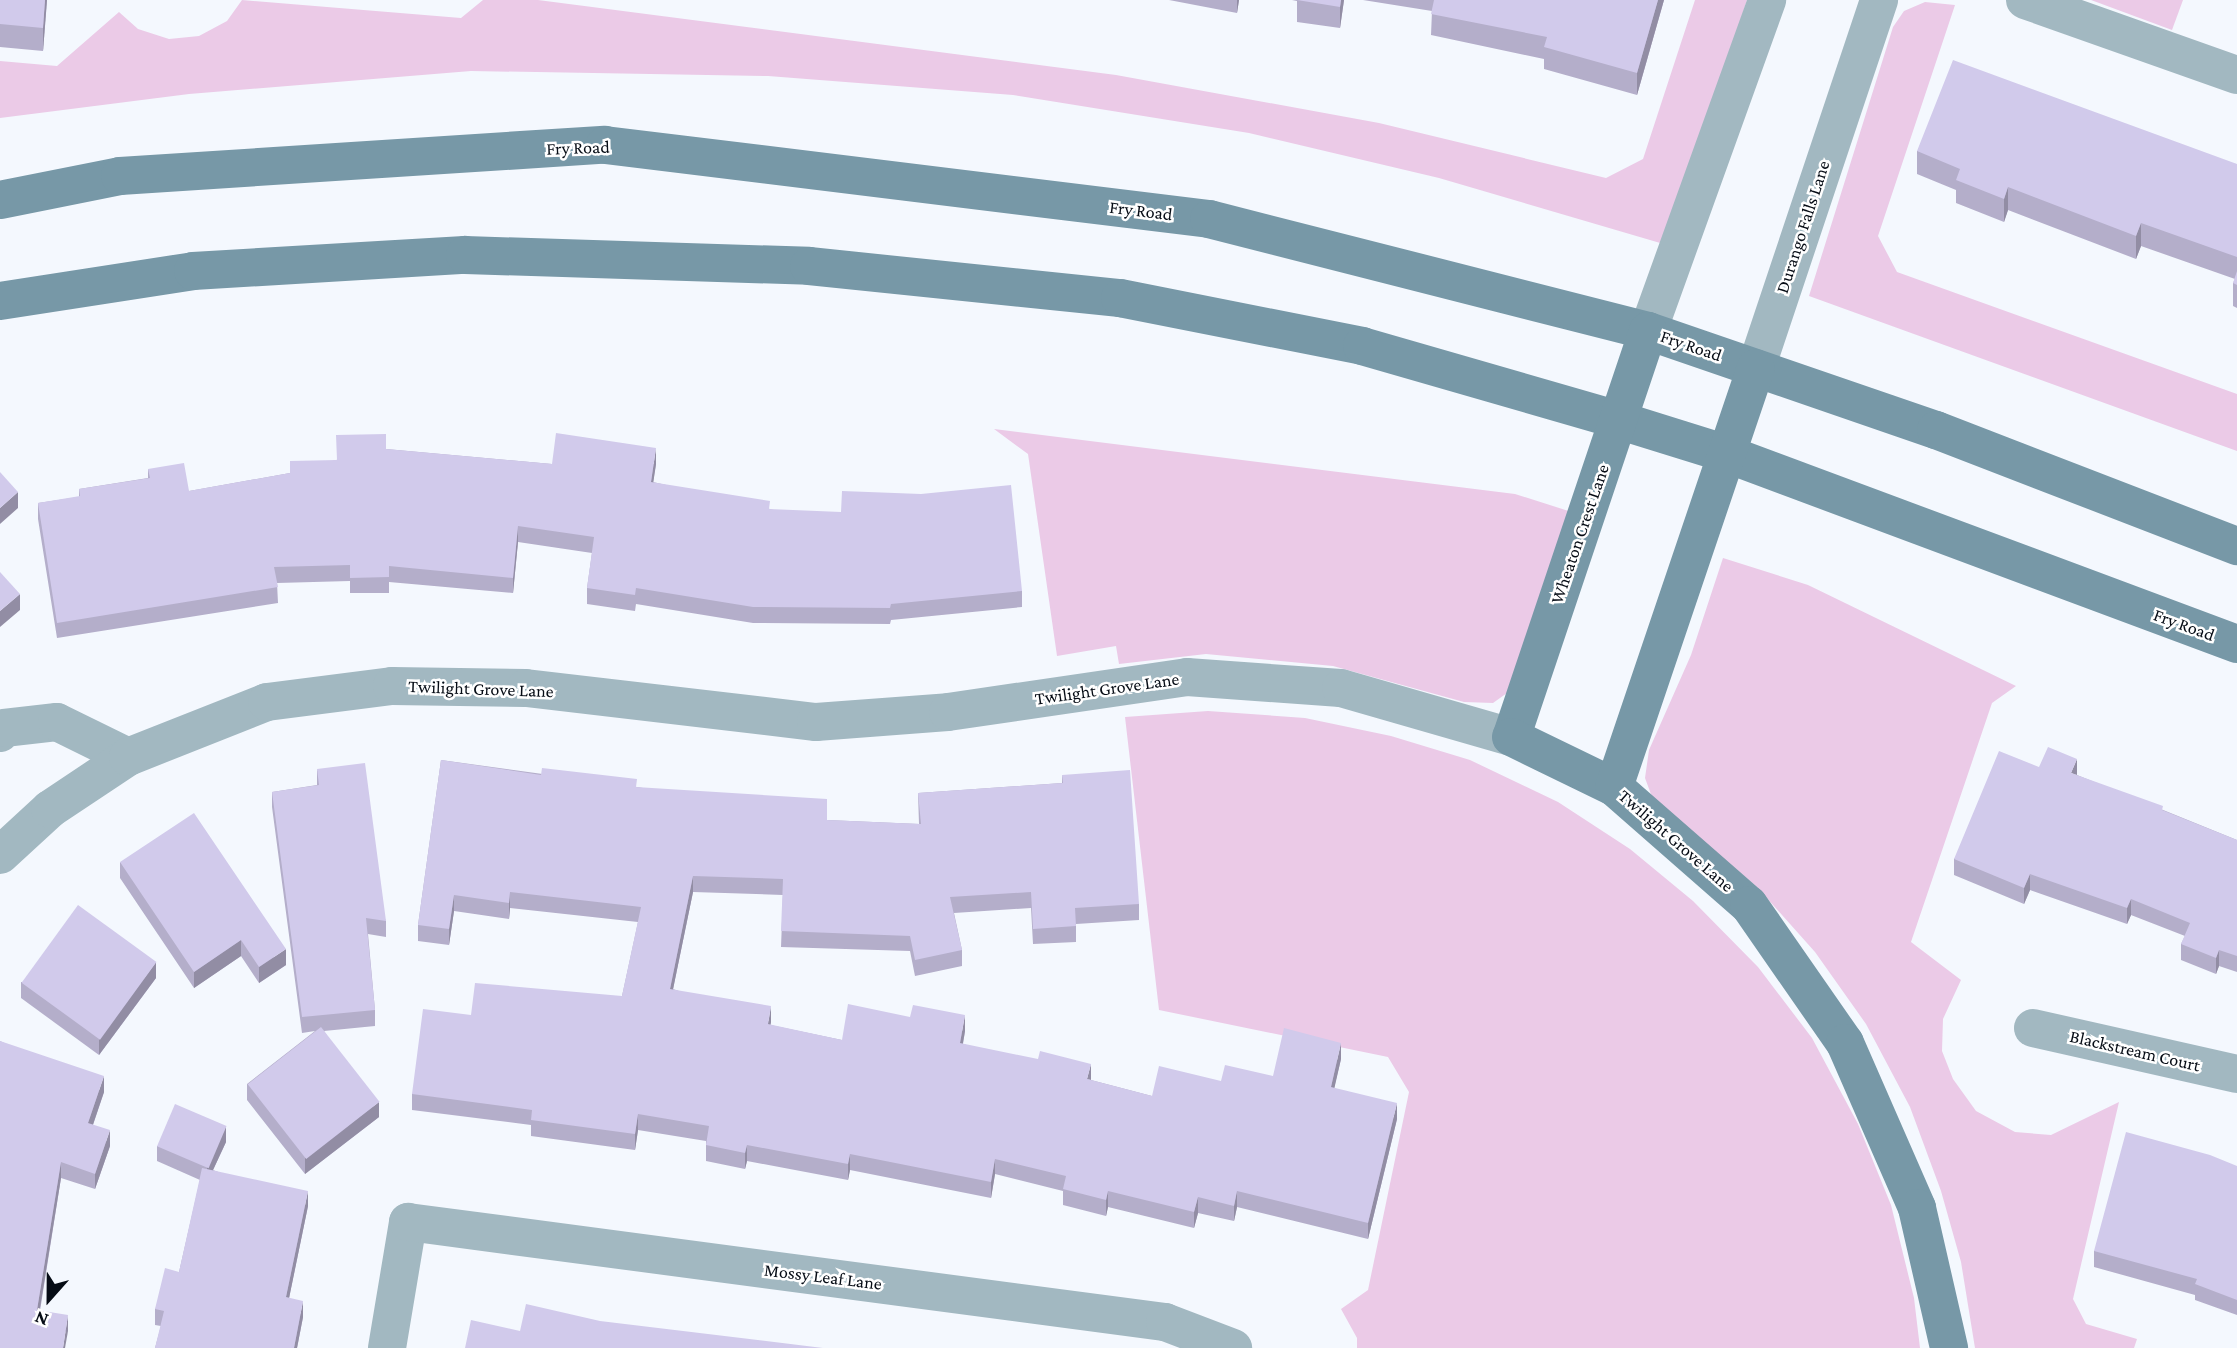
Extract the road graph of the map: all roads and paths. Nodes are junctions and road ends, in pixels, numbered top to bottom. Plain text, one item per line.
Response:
1 (1767, 0) edge
2 (1879, 0) edge
3 (2025, 0) edge
4 (2237, 75) edge
5 (0, 200) edge
6 (0, 301) edge
7 (1648, 331) junction
8 (1756, 368) junction
9 (1619, 420) junction
10 (1727, 454) junction
11 (2237, 546) edge
12 (2237, 644) edge
13 (0, 733) edge
14 (1511, 737) junction
15 (128, 757) junction
16 (1614, 787) junction
17 (0, 855) edge
18 (2033, 1028) dead end
19 (2237, 1074) edge
20 (387, 1348) edge
21 (1233, 1348) edge
22 (1949, 1348) edge

1 - 7 street
2 - 8 street, Durango Falls Lane
3 - 4 street
5 - 7 main road, Fry Road
6 - 9 main road, Fry Road
7 - 8 main road, Fry Road
7 - 9 main road, Wheaton Crest Lane
8 - 10 main road, Durango Falls Lane
8 - 11 main road, Fry Road
9 - 10 main road, Fry Road
9 - 14 main road, Wheaton Crest Lane
10 - 12 main road, Fry Road
10 - 16 main road
13 - 15 street
14 - 15 street, Twilight Grove Lane
14 - 16 main road, Twilight Grove Lane
15 - 17 street, Twilight Grove Lane
16 - 22 main road, Twilight Grove Lane
18 - 19 street, Blackstream Court
20 - 21 street, Mossy Leaf Lane

